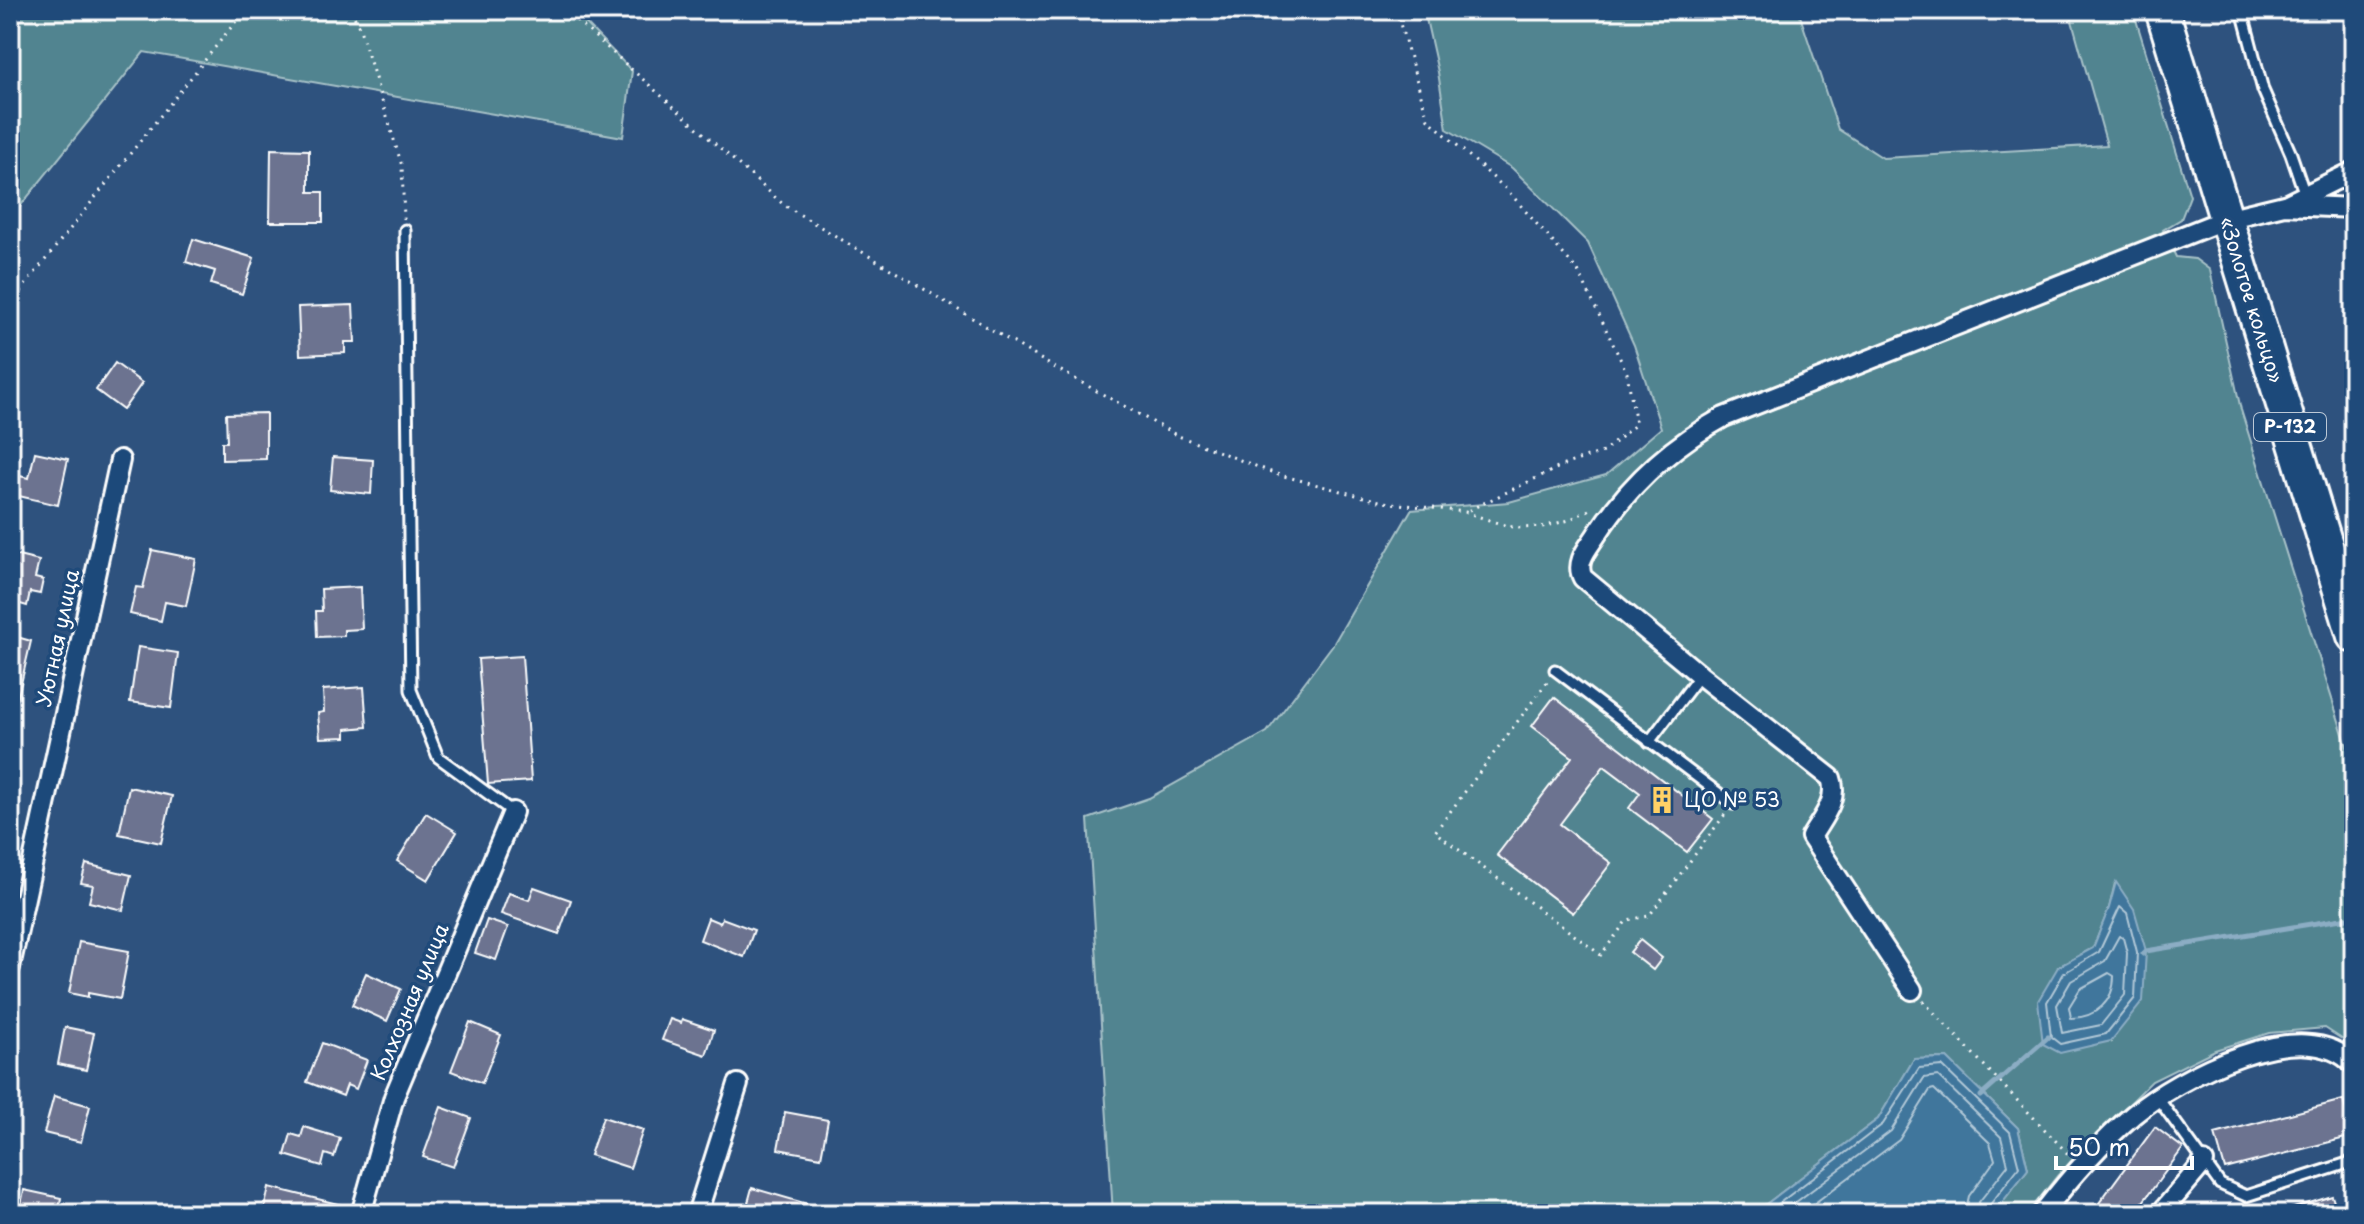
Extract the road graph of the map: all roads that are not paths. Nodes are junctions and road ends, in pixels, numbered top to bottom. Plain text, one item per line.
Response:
1 (2162, 10) edge
2 (2242, 10) edge
3 (2354, 171) edge
4 (2305, 195) junction
5 (2284, 205) junction
6 (2354, 208) edge
7 (2226, 219) junction
8 (405, 230) road end
9 (120, 460) dead end
10 (2354, 636) edge
11 (1555, 670) road end
12 (1700, 675) junction
13 (1649, 742) junction
14 (1733, 804) road end
15 (513, 812) joint
16 (10, 967) edge
17 (1912, 990) road end
18 (2354, 1065) edge
19 (738, 1084) dead end
20 (2157, 1097) junction
21 (2354, 1161) edge
22 (2204, 1162) junction
23 (361, 1214) edge
24 (697, 1214) edge
25 (2042, 1214) edge
26 (2160, 1214) edge

1 - 7 highway, «Золотое кольцо» / Р-132
2 - 4 lane
3 - 4 street
4 - 5 street
5 - 6 street
5 - 7 street
7 - 10 highway, «Золотое кольцо» / Р-132
7 - 12 street
8 - 15 lane
9 - 16 street, Уютная улица
11 - 13 lane
12 - 13 lane
12 - 17 street
13 - 14 lane
15 - 23 street, Колхозная улица
18 - 20 street
19 - 24 street
20 - 22 lane
20 - 25 street
21 - 22 lane
22 - 26 street

